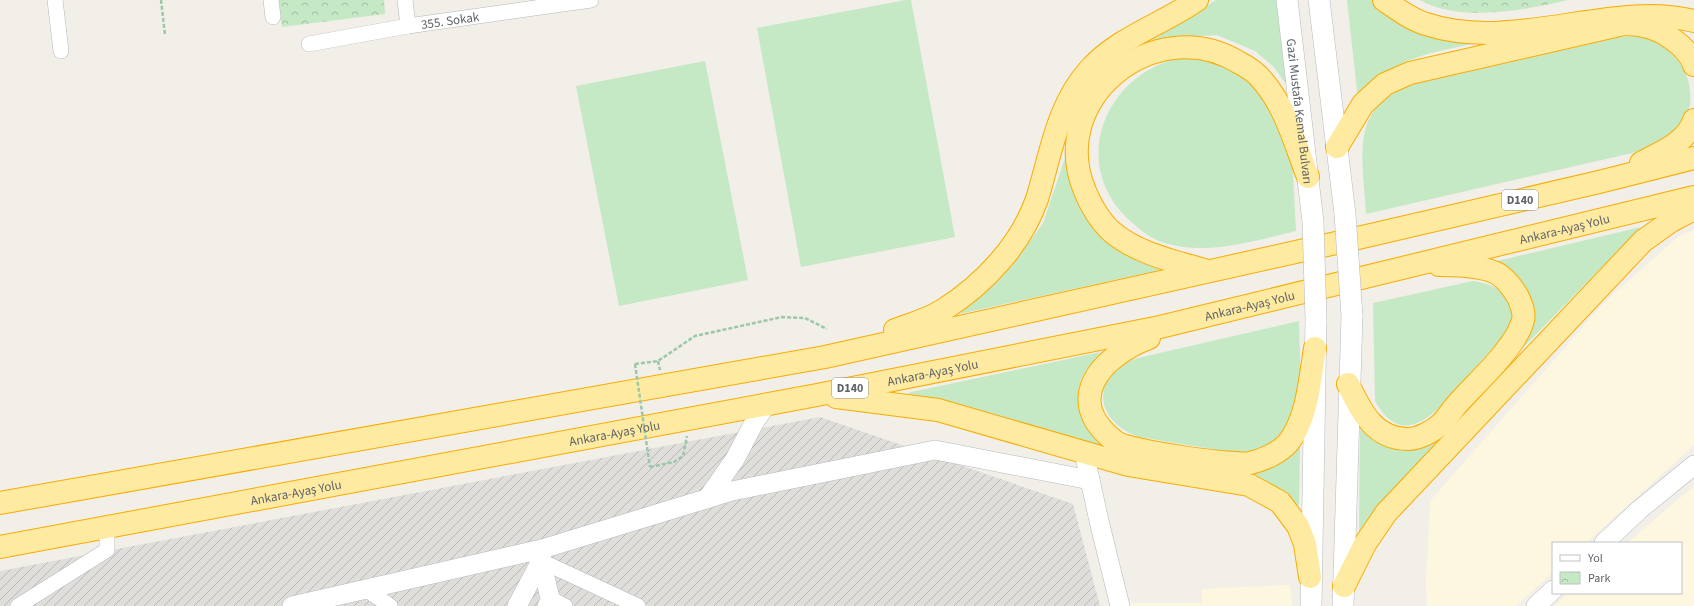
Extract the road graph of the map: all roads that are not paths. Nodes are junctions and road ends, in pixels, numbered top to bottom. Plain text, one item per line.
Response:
1 (55, 0) edge
2 (271, 0) edge
3 (405, 0) edge
4 (591, 0) edge
5 (1197, 0) edge
6 (1287, 0) edge
7 (1319, 0) edge
8 (1384, 0) edge
9 (273, 17) dead end
10 (1694, 21) edge
11 (408, 26) junction
12 (309, 44) dead end
13 (61, 51) dead end
14 (1694, 65) edge
15 (1694, 120) edge
16 (1337, 147) junction
17 (1694, 158) edge
18 (1308, 177) junction
19 (1599, 182) junction
20 (1694, 197) edge
21 (1694, 209) edge
22 (1408, 266) junction
23 (1206, 271) junction
24 (1210, 314) junction
25 (1315, 348) junction
26 (825, 357) junction
27 (1348, 384) junction
28 (817, 395) junction
29 (767, 404) junction
30 (1084, 452) junction
31 (1694, 465) edge
32 (1090, 480) junction
33 (707, 499) junction
34 (0, 503) edge
35 (107, 527) junction
36 (1605, 542) edge
37 (0, 547) edge
38 (542, 555) junction
39 (1310, 577) junction
40 (367, 590) junction
41 (1552, 591) edge
42 (1344, 596) edge
43 (553, 603) edge
44 (18, 606) edge
45 (292, 606) edge
46 (390, 606) edge
47 (516, 606) edge
48 (638, 606) edge
49 (1120, 606) edge
50 (1311, 606) edge
51 (1536, 606) edge

1 - 13 street
2 - 9 street
3 - 11 street
4 - 11 street, 355. Sokak
5 - 26 highway
6 - 18 main road, Gazi Mustafa Kemal Bulvarı
7 - 16 main road
8 - 10 highway
11 - 12 street, 355. Sokak
14 - 16 highway
15 - 19 highway
16 - 27 main road, bridge
17 - 19 highway, D140
18 - 23 highway
18 - 25 main road, Gazi Mustafa Kemal Bulvarı, bridge
19 - 23 highway, D140
20 - 22 highway, Ankara-Ayaş Yolu / D140
21 - 42 highway
22 - 24 highway, Ankara-Ayaş Yolu / D140
22 - 27 highway
23 - 26 highway, D140
24 - 25 highway
24 - 28 highway, Ankara-Ayaş Yolu / D140
25 - 39 main road, Gazi Mustafa Kemal Bulvarı
26 - 34 highway, D140
27 - 42 main road
28 - 29 highway, Ankara-Ayaş Yolu / D140
28 - 30 highway
29 - 33 street
29 - 35 highway, Ankara-Ayaş Yolu / D140
30 - 32 street
30 - 39 highway
31 - 36 street
32 - 33 street
32 - 49 street
33 - 38 street
35 - 37 highway, Ankara-Ayaş Yolu / D140
35 - 44 street
38 - 40 street
38 - 43 street
38 - 47 street
38 - 48 street
39 - 50 main road, Gazi Mustafa Kemal Bulvarı
40 - 45 street
40 - 46 street
41 - 51 street

